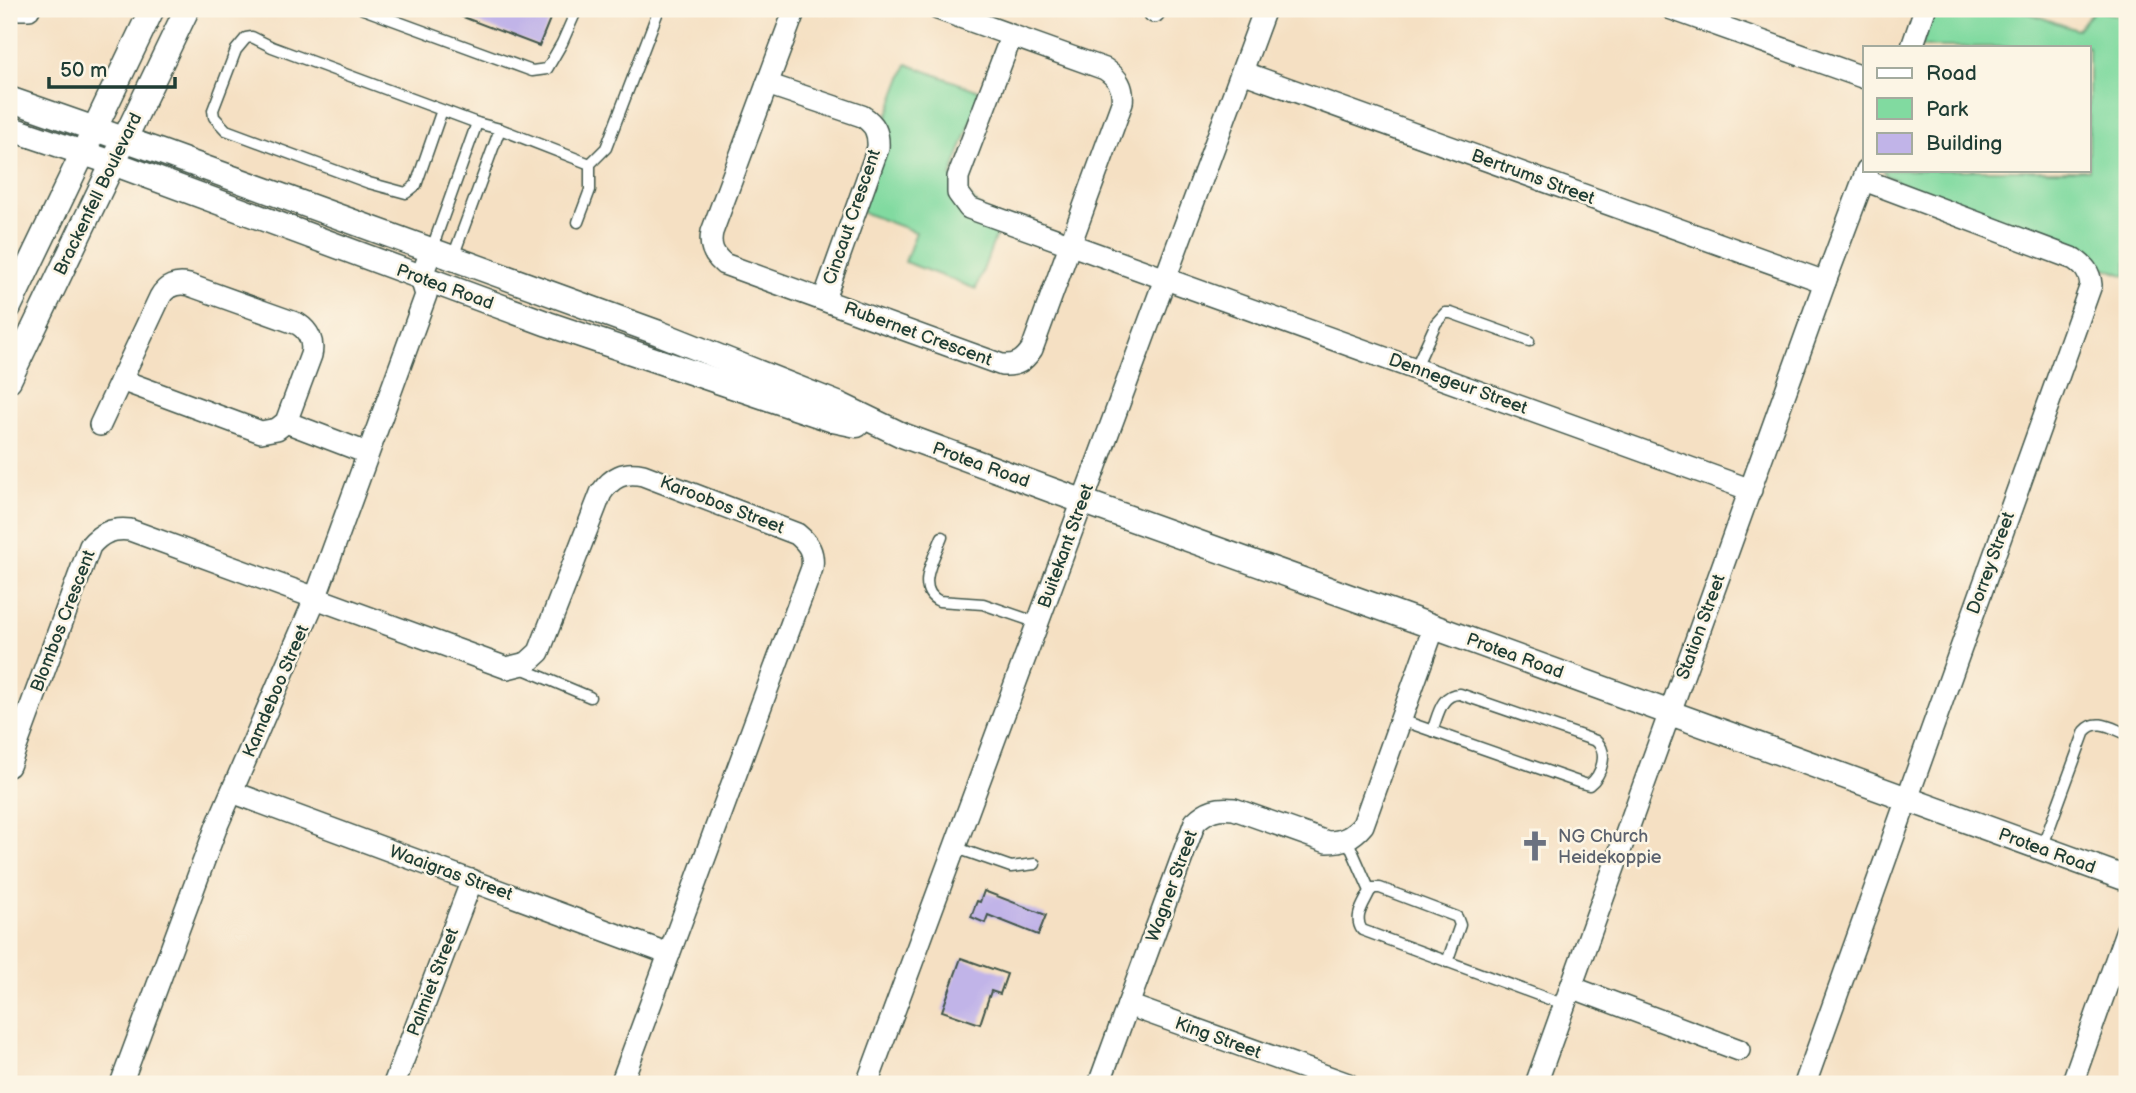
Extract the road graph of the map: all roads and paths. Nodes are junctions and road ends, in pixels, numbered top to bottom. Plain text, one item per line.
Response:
1 (15, 9) edge
2 (29, 9) edge
3 (152, 9) edge
4 (187, 9) edge
5 (363, 9) edge
6 (578, 9) edge
7 (659, 9) edge
8 (795, 9) edge
9 (938, 9) edge
10 (1265, 9) edge
11 (1672, 9) edge
12 (1925, 9) edge
13 (1011, 37) junction
14 (1912, 46) edge
15 (1242, 72) junction
16 (1863, 77) edge
17 (767, 84) junction
18 (9, 99) edge
19 (442, 110) junction
20 (477, 123) junction
21 (9, 128) edge
22 (94, 130) junction
23 (506, 131) junction
24 (125, 140) junction
25 (81, 154) junction
26 (113, 163) junction
27 (590, 164) junction
28 (1866, 175) edge
29 (578, 222) dead end
30 (1069, 245) junction
31 (441, 255) junction
32 (1165, 278) junction
33 (1825, 282) junction
34 (430, 286) junction
35 (824, 299) junction
36 (9, 307) edge
37 (1529, 341) dead end
38 (1415, 369) junction
39 (9, 380) edge
40 (121, 380) junction
41 (286, 422) junction
42 (100, 425) dead end
43 (902, 435) junction
44 (367, 453) junction
45 (1751, 490) junction
46 (1082, 501) junction
47 (943, 537) dead end
48 (316, 599) junction
49 (1038, 623) junction
50 (1434, 627) junction
51 (518, 667) junction
52 (590, 697) dead end
53 (1670, 712) junction
54 (1401, 720) junction
55 (1432, 731) junction
56 (2127, 734) edge
57 (9, 766) edge
58 (232, 792) junction
59 (1906, 800) junction
60 (1347, 839) junction
61 (954, 847) junction
62 (2042, 848) junction
63 (1035, 864) dead end
64 (2127, 879) edge
65 (472, 880) junction
66 (1370, 891) junction
67 (2127, 929) edge
68 (669, 954) junction
69 (1447, 962) junction
70 (1568, 996) junction
71 (1128, 1005) junction
72 (1739, 1050) dead end
73 (122, 1084) edge
74 (394, 1084) edge
75 (621, 1084) edge
76 (867, 1084) edge
77 (1099, 1084) edge
78 (1348, 1084) edge
79 (1536, 1084) edge
80 (1805, 1084) edge
81 (2072, 1084) edge

1 - 2 street
3 - 22 street, Brackenfell Boulevard
4 - 24 street, Brackenfell Boulevard
5 - 6 lane
7 - 27 lane
8 - 17 street, Rubernet Crescent
9 - 13 street, Rubernet Crescent
10 - 15 street, Buitekant Street
11 - 16 street
12 - 14 street
13 - 30 street, Dennegeur Street
13 - 30 street, Rubernet Crescent
15 - 32 street, Buitekant Street
15 - 33 street, Bertrums Street
17 - 35 street, Cincaut Crescent
17 - 35 street, Rubernet Crescent
18 - 22 street, Protea Road
19 - 19 lane
19 - 20 lane
20 - 23 lane
20 - 31 lane
21 - 25 street, Protea Road
22 - 24 street, Protea Road
22 - 25 street, Brackenfell Boulevard
23 - 27 lane
23 - 31 lane
24 - 26 street, Brackenfell Boulevard
24 - 31 street, Protea Road
25 - 26 street, Protea Road
25 - 36 street, Brackenfell Boulevard
26 - 34 street, Protea Road
26 - 39 street, Brackenfell Boulevard
27 - 29 lane
28 - 33 street, Station Street
28 - 59 street, Dorrey Street
30 - 32 street, Dennegeur Street
30 - 35 street, Rubernet Crescent
31 - 34 street, Kamdeboo Street
31 - 43 street, Protea Road
32 - 38 street, Dennegeur Street
32 - 46 street, Buitekant Street
33 - 45 street, Station Street
34 - 43 street, Protea Road
34 - 44 street, Kamdeboo Street
37 - 38 lane
38 - 45 street, Dennegeur Street
40 - 41 street
40 - 41 street
40 - 42 street
41 - 44 street
43 - 46 street, Protea Road
44 - 48 street, Kamdeboo Street
45 - 53 street, Station Street
46 - 49 street, Buitekant Street
46 - 50 street, Protea Road
47 - 49 lane
48 - 51 street
48 - 57 street, Blombos Crescent
48 - 58 street, Kamdeboo Street
49 - 61 street, Buitekant Street
50 - 53 street, Protea Road
50 - 54 street
51 - 52 lane
51 - 68 street, Karoobos Street
53 - 59 street, Protea Road
53 - 70 street, Station Street
54 - 55 lane
54 - 60 street
55 - 55 lane
56 - 62 lane
58 - 65 street, Waaigras Street
58 - 73 street, Kamdeboo Street
59 - 62 street, Protea Road
59 - 80 street, Dorrey Street
60 - 66 lane
60 - 71 street, Wagner Street
61 - 63 lane
61 - 76 street, Buitekant Street
62 - 64 street, Protea Road
65 - 68 street, Waaigras Street
65 - 74 street, Palmiet Street
66 - 69 lane
66 - 69 lane
67 - 81 street
68 - 75 street, Karoobos Street
69 - 70 lane
70 - 72 street
70 - 79 street, Station Street
71 - 77 street, Wagner Street
71 - 78 street, King Street

